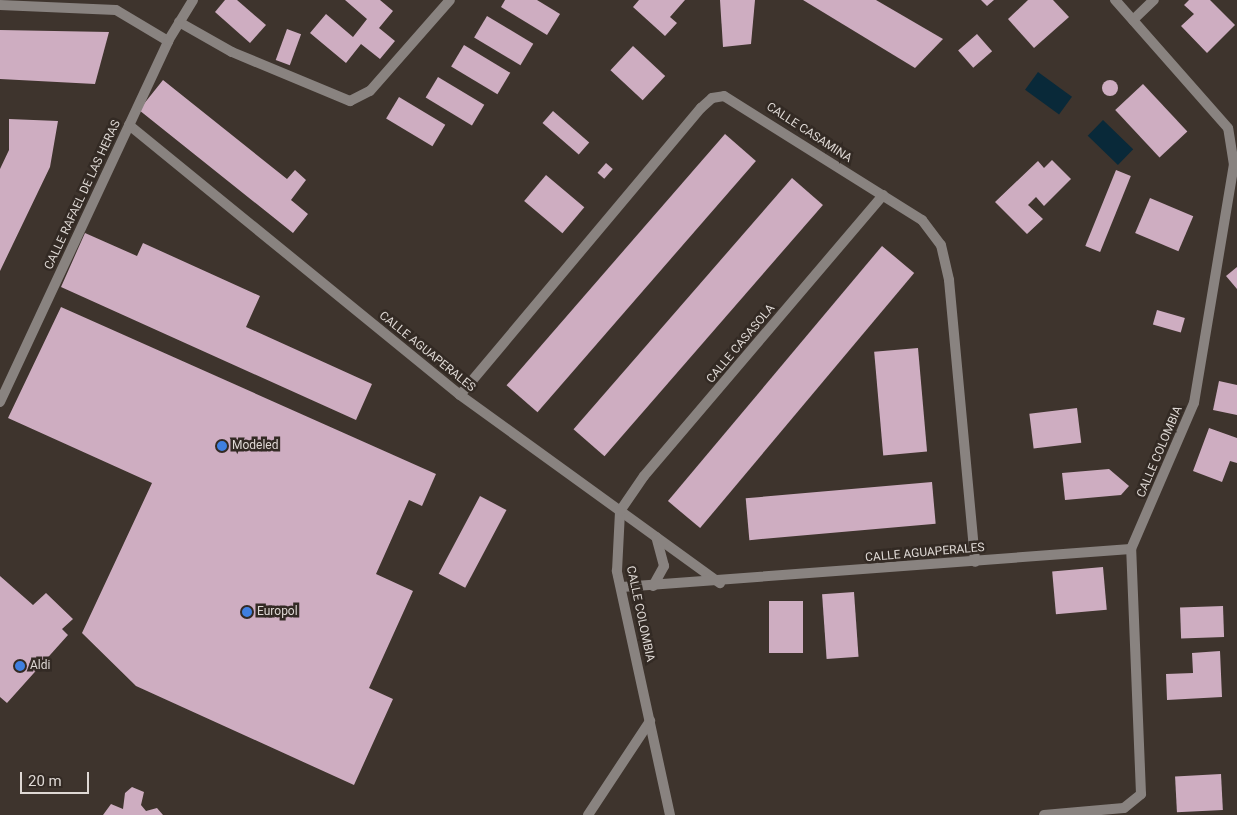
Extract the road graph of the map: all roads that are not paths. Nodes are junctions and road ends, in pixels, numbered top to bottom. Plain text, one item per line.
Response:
1 (193, 0) edge
2 (450, 0) edge
3 (1115, 0) edge
4 (1154, 0) edge
5 (0, 5) edge
6 (1133, 20) junction
7 (178, 22) junction
8 (168, 41) junction
9 (129, 125) junction
10 (1233, 194) edge
11 (883, 195) junction
12 (460, 395) junction
13 (0, 402) edge
14 (620, 511) junction
15 (656, 536) junction
16 (1131, 549) junction
17 (975, 562) junction
18 (720, 583) junction
19 (653, 586) junction
20 (622, 587) junction
21 (650, 721) junction
22 (588, 815) edge
23 (670, 815) edge
24 (1044, 815) edge

1 - 7 street, CALLE RAFAEL DE LAS HERAS
2 - 7 street
3 - 6 street, CALLE COLOMBIA
4 - 6 street
5 - 8 street
6 - 10 street, CALLE COLOMBIA
7 - 8 street, CALLE RAFAEL DE LAS HERAS
8 - 9 street, CALLE RAFAEL DE LAS HERAS
9 - 12 street, CALLE AGUAPERALES
9 - 13 street, CALLE RAFAEL DE LAS HERAS
10 - 16 street, CALLE COLOMBIA
11 - 12 street, CALLE CASAMINA
11 - 14 street, CALLE CASASOLA
11 - 17 street, CALLE CASAMINA
12 - 14 street, CALLE AGUAPERALES
14 - 15 street, CALLE AGUAPERALES
14 - 20 street, CALLE COLOMBIA
15 - 18 street, CALLE AGUAPERALES
15 - 19 street
16 - 17 street, CALLE AGUAPERALES
16 - 24 street, CALLE COLOMBIA
17 - 18 street, CALLE AGUAPERALES
18 - 19 street, CALLE AGUAPERALES
19 - 20 street, CALLE AGUAPERALES
20 - 21 street, CALLE COLOMBIA
21 - 22 street
21 - 23 street, CALLE COLOMBIA

